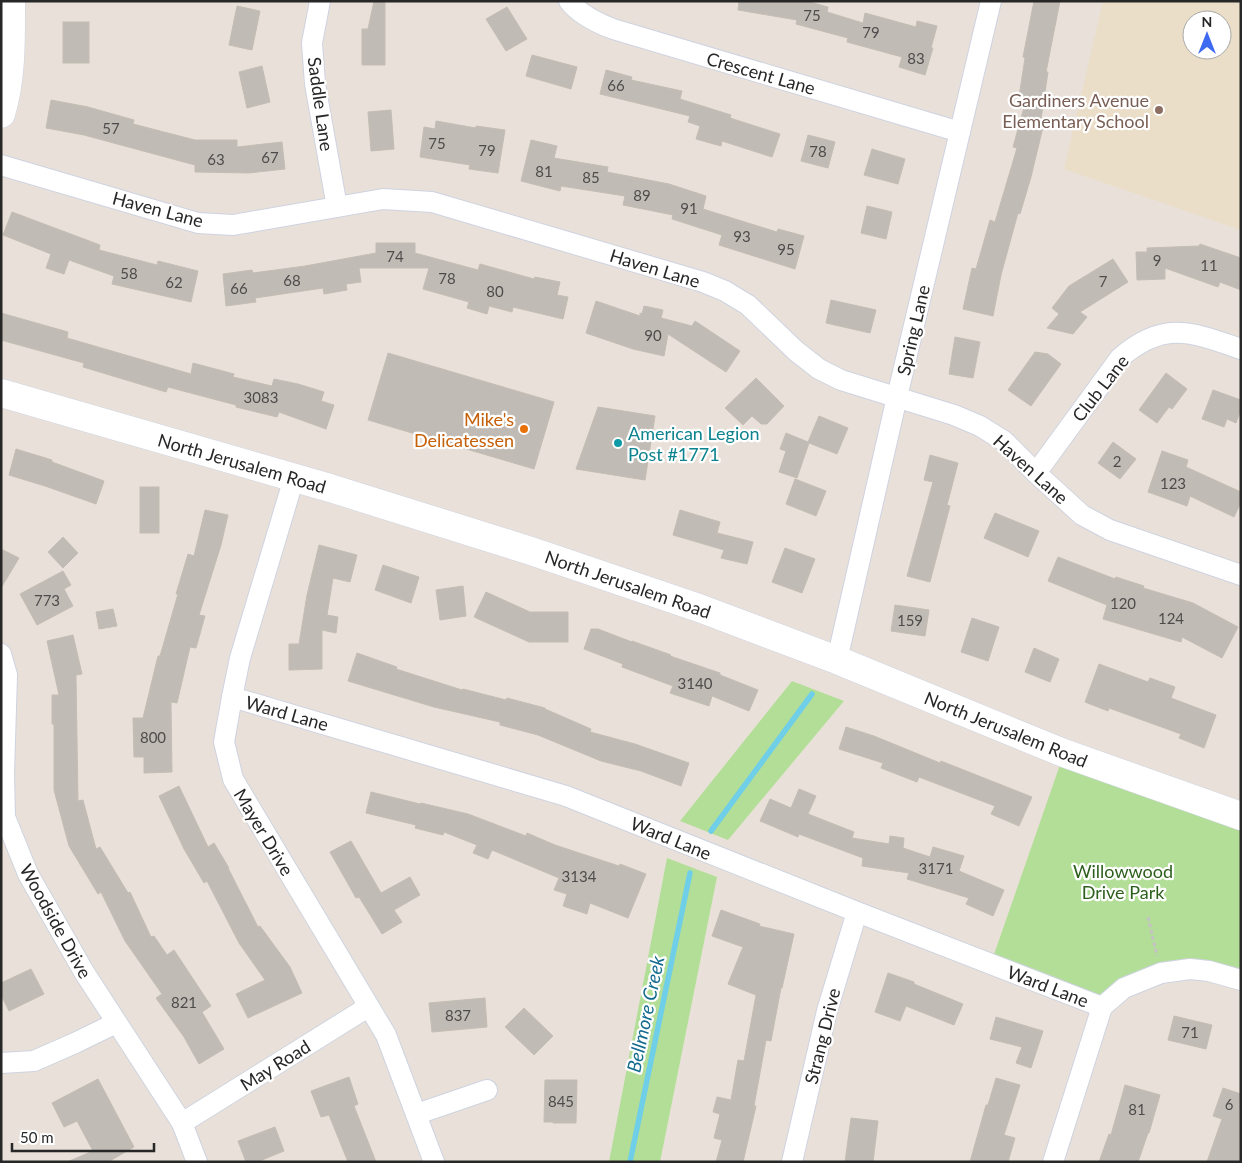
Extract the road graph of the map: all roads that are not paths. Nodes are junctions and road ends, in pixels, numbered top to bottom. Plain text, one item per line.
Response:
1 (11, 1) edge
2 (320, 1) edge
3 (569, 1) edge
4 (991, 1) edge
5 (1, 114) edge
6 (960, 132) junction
7 (1, 165) edge
8 (338, 207) junction
9 (1241, 349) edge
10 (1, 393) edge
11 (897, 397) junction
12 (1036, 473) junction
13 (294, 478) junction
14 (1241, 576) edge
15 (1, 654) edge
16 (837, 660) junction
17 (232, 697) junction
18 (1241, 816) edge
19 (3, 817) edge
20 (857, 912) junction
21 (1241, 980) edge
22 (368, 1007) junction
23 (1102, 1007) junction
24 (116, 1023) junction
25 (1, 1063) edge
26 (487, 1090) dead end
27 (417, 1114) junction
28 (182, 1122) junction
29 (197, 1162) edge
30 (434, 1162) edge
31 (792, 1162) edge
32 (1053, 1162) edge

1 - 5 main road
2 - 8 street, Saddle Lane
3 - 6 street, Crescent Lane
4 - 6 street, Spring Lane
6 - 11 street, Spring Lane
7 - 8 street, Haven Lane
8 - 11 street, Haven Lane
9 - 12 street, Club Lane
10 - 13 main road, North Jerusalem Road
11 - 12 street, Haven Lane
11 - 16 street, Spring Lane
12 - 14 street, Haven Lane
13 - 16 main road, North Jerusalem Road
13 - 17 street, Mayer Drive
15 - 19 street, Woodside Drive
16 - 18 main road, North Jerusalem Road
17 - 20 street, Ward Lane
17 - 22 street, Mayer Drive
19 - 24 street, Woodside Drive
20 - 23 street, Ward Lane
20 - 31 street, Strang Drive
21 - 23 street
22 - 27 street, Mayer Drive
22 - 28 street, May Road
23 - 32 street
24 - 25 street
24 - 28 street, Woodside Drive
26 - 27 street
27 - 30 street, Mayer Drive
28 - 29 street, Woodside Drive

